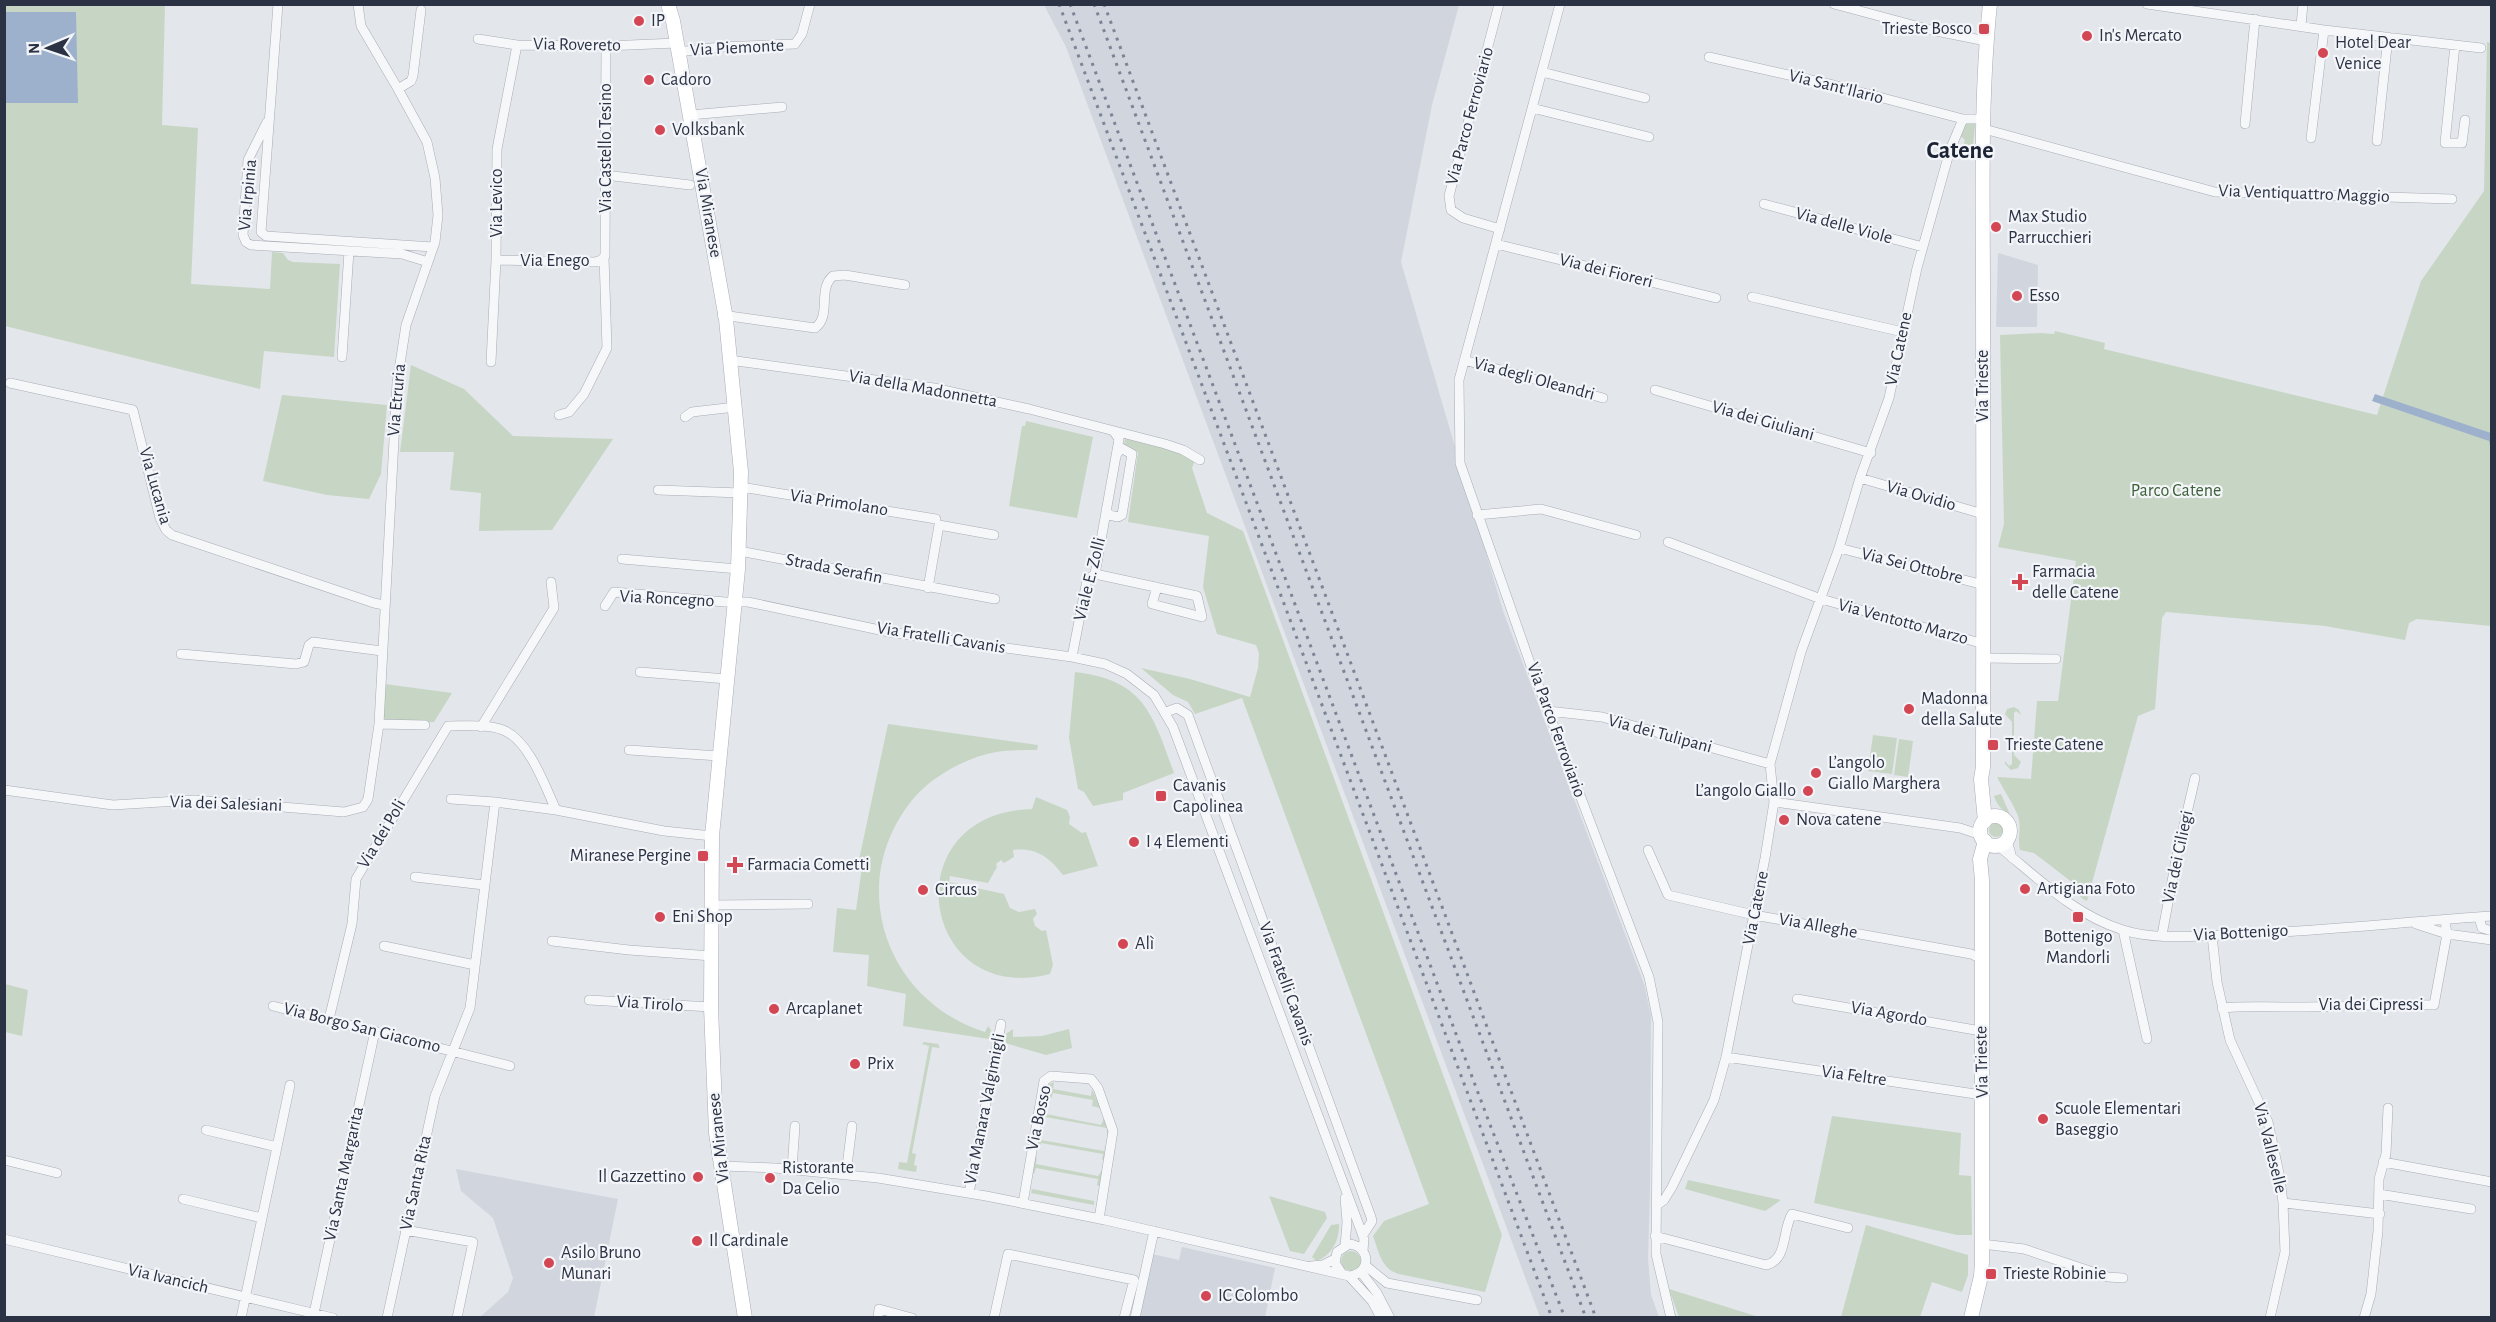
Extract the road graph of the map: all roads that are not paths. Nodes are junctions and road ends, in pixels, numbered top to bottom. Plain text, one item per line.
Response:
1 (278, 4) edge
2 (358, 4) edge
3 (810, 4) edge
4 (1499, 4) edge
5 (1560, 4) edge
6 (1834, 4) edge
7 (1990, 4) edge
8 (2147, 4) edge
9 (2303, 4) edge
10 (668, 5) edge
11 (2204, 9) edge
12 (421, 10) dead end
13 (2255, 19) junction
14 (2301, 26) junction
15 (2324, 30) junction
16 (2388, 37) junction
17 (478, 39) dead end
18 (1986, 41) junction
19 (517, 45) junction
20 (2455, 45) junction
21 (606, 46) junction
22 (2481, 48) dead end
23 (675, 53) junction
24 (1709, 57) dead end
25 (1542, 72) junction
26 (398, 89) junction
27 (1644, 98) dead end
28 (782, 107) dead end
29 (1532, 108) junction
30 (684, 115) junction
31 (270, 116) junction
32 (1963, 118) junction
33 (2465, 120) dead end
34 (1984, 124) junction
35 (2245, 124) dead end
36 (1649, 137) dead end
37 (2311, 138) dead end
38 (2377, 141) dead end
39 (693, 159) junction
40 (605, 175) junction
41 (246, 181) junction
42 (265, 182) junction
43 (693, 185) junction
44 (2452, 199) dead end
45 (1764, 204) dead end
46 (710, 219) junction
47 (1500, 229) junction
48 (328, 244) junction
49 (1496, 244) junction
50 (433, 247) junction
51 (1923, 247) junction
52 (349, 251) junction
53 (605, 253) junction
54 (496, 260) junction
55 (428, 262) junction
56 (905, 285) dead end
57 (1752, 297) dead end
58 (1716, 298) dead end
59 (722, 315) junction
60 (1903, 332) junction
61 (342, 357) dead end
62 (729, 360) junction
63 (1464, 360) junction
64 (491, 362) dead end
65 (10, 383) dead end
66 (1655, 390) dead end
67 (1603, 398) dead end
68 (735, 407) junction
69 (559, 415) dead end
70 (685, 417) dead end
71 (1114, 432) junction
72 (1871, 453) junction
73 (1116, 454) junction
74 (1200, 460) dead end
75 (1860, 478) junction
76 (658, 490) dead end
77 (741, 490) junction
78 (1106, 508) junction
79 (1983, 514) junction
80 (1477, 515) junction
81 (936, 519) dead end
82 (994, 535) dead end
83 (1636, 535) dead end
84 (1668, 542) dead end
85 (1839, 548) junction
86 (739, 551) junction
87 (622, 559) dead end
88 (738, 569) junction
89 (1095, 574) junction
90 (551, 582) dead end
91 (1984, 585) junction
92 (1157, 587) junction
93 (928, 588) junction
94 (995, 599) dead end
95 (1821, 599) junction
96 (735, 602) junction
97 (384, 605) junction
98 (605, 606) dead end
99 (382, 651) junction
100 (1984, 651) junction
101 (181, 654) dead end
102 (1072, 657) junction
103 (2056, 659) dead end
104 (640, 672) dead end
105 (727, 679) junction
106 (1548, 711) junction
107 (1166, 712) junction
108 (379, 724) junction
109 (425, 725) dead end
110 (481, 726) junction
111 (1173, 727) junction
112 (1194, 732) junction
113 (629, 750) dead end
114 (719, 756) junction
115 (1770, 764) junction
116 (2195, 778) dead end
117 (4, 790) edge
118 (451, 799) dead end
119 (495, 802) junction
120 (1774, 802) junction
121 (556, 810) junction
122 (1993, 835) junction
123 (712, 836) junction
124 (1648, 850) dead end
125 (415, 877) dead end
126 (484, 885) junction
127 (808, 904) dead end
128 (711, 905) junction
129 (1754, 915) junction
130 (2479, 916) junction
131 (2492, 916) edge
132 (2445, 920) junction
133 (2408, 922) junction
134 (2123, 930) junction
135 (2492, 931) edge
136 (2447, 934) junction
137 (2162, 935) junction
138 (2212, 935) junction
139 (2492, 940) edge
140 (552, 941) dead end
141 (384, 946) dead end
142 (712, 956) junction
143 (1982, 959) junction
144 (475, 965) junction
145 (1797, 999) dead end
146 (589, 1000) dead end
147 (273, 1006) dead end
148 (711, 1007) junction
149 (2222, 1008) junction
150 (328, 1019) junction
151 (1001, 1024) dead end
152 (375, 1031) junction
153 (1980, 1031) junction
154 (2147, 1039) dead end
155 (452, 1051) junction
156 (1726, 1058) junction
157 (510, 1066) dead end
158 (290, 1085) dead end
159 (1982, 1095) junction
160 (2388, 1108) dead end
161 (795, 1126) dead end
162 (852, 1126) dead end
163 (206, 1130) dead end
164 (277, 1148) junction
165 (4, 1160) edge
166 (2384, 1162) junction
167 (721, 1166) junction
168 (792, 1169) junction
169 (57, 1173) dead end
170 (846, 1174) junction
171 (2492, 1182) edge
172 (1343, 1183) junction
173 (969, 1193) junction
174 (2379, 1194) junction
175 (183, 1199) dead end
176 (1023, 1203) junction
177 (2283, 1203) junction
178 (1657, 1206) junction
179 (2471, 1209) dead end
180 (2380, 1214) junction
181 (262, 1218) junction
182 (1099, 1219) junction
183 (1848, 1228) dead end
184 (405, 1230) junction
185 (1154, 1231) junction
186 (1363, 1235) junction
187 (1655, 1236) junction
188 (4, 1239) edge
189 (1982, 1244) junction
190 (1345, 1246) junction
191 (1364, 1251) junction
192 (1335, 1259) junction
193 (1308, 1267) junction
194 (1363, 1269) junction
195 (1346, 1275) junction
196 (2123, 1278) dead end
197 (245, 1297) junction
198 (1477, 1300) dead end
199 (313, 1315) edge
200 (241, 1317) edge
201 (333, 1317) edge
202 (387, 1317) edge
203 (457, 1317) edge
204 (745, 1317) edge
205 (878, 1317) edge
206 (912, 1317) edge
207 (994, 1317) edge
208 (1124, 1317) edge
209 (1135, 1317) edge
210 (1381, 1317) edge
211 (1388, 1317) edge
212 (1671, 1317) edge
213 (1971, 1317) edge
214 (2270, 1317) edge
215 (2364, 1317) edge

1 - 31 street, Via Irpinia
2 - 26 street, Via Etruria
3 - 23 street, Via Piemonte
4 - 47 street, Via Parco Ferroviario
5 - 25 street, Via Parco Ferroviario
6 - 18 street
7 - 18 street, Via Trieste
8 - 11 street
9 - 14 street
10 - 23 street, Via Miranese
11 - 13 street
12 - 26 street
13 - 14 street
13 - 35 street
14 - 15 street
15 - 16 street
15 - 37 street
16 - 20 street
16 - 38 street
17 - 19 street, Via Rovereto
18 - 34 street, Via Trieste
19 - 21 street, Via Rovereto
19 - 54 street, Via Levico
20 - 22 street
20 - 33 street
21 - 23 street, Via Rovereto
21 - 40 street, Via Castello Tesino
23 - 30 street, Via Miranese
24 - 32 street, Via Sant'Ilario
25 - 27 street
25 - 29 street, Via Parco Ferroviario
26 - 50 street, Via Etruria
28 - 30 street
29 - 36 street
29 - 47 street, Via Parco Ferroviario
30 - 39 street, Via Miranese
31 - 41 street, Via Irpinia
31 - 42 street
32 - 34 street
32 - 51 street, Via Catene
34 - 44 street, Via Ventiquattro Maggio
34 - 79 street, Via Trieste
39 - 43 street
39 - 46 street, Via Miranese
40 - 43 street
40 - 53 street, Via Castello Tesino
41 - 42 street
41 - 48 street, Via Irpinia
42 - 48 street
43 - 46 street
43 - 59 street, Via Miranese
45 - 51 street, Via delle Viole
46 - 59 street, Via Miranese
47 - 49 street, Via Parco Ferroviario
48 - 50 street
48 - 52 street, Via Irpinia
49 - 58 street, Via dei Fioreri
49 - 63 street, Via Parco Ferroviario
50 - 55 street, Via Etruria
51 - 60 street, Via Catene
52 - 55 street, Via Irpinia
52 - 61 street
53 - 54 street, Via Enego
53 - 69 street, Via Castello Tesino
54 - 64 street, Via Levico
55 - 97 street, Via Etruria
56 - 59 street
57 - 60 street
59 - 62 street, Via Miranese
60 - 72 street, Via Catene
62 - 68 street, Via Miranese
62 - 71 street, Via della Madonnetta
63 - 67 street, Via degli Oleandri
63 - 80 street, Via Parco Ferroviario
65 - 97 street, Via Lucania
66 - 72 street, Via dei Giuliani
68 - 70 street
68 - 77 street, Via Miranese
71 - 73 street, Viale E. Zolli
71 - 74 street, Via della Madonnetta
72 - 75 street, Via Catene
73 - 78 street, Viale E. Zolli
73 - 78 street
75 - 79 street, Via Ovidio
75 - 85 street, Via Catene
76 - 77 street
77 - 81 street, Via Primolano
77 - 86 street, Via Miranese
78 - 89 street, Viale E. Zolli
79 - 91 street, Via Trieste
80 - 83 street
80 - 106 street, Via Parco Ferroviario
82 - 93 street
84 - 95 street
85 - 91 street, Via Sei Ottobre
85 - 95 street, Via Catene
86 - 88 street, Via Miranese
86 - 93 street, Strada Serafin
87 - 88 street
88 - 96 street, Via Miranese
89 - 92 street
89 - 102 street, Viale E. Zolli
90 - 110 street
91 - 100 street, Via Trieste
92 - 92 street
93 - 94 street, Strada Serafin
95 - 100 street, Via Ventotto Marzo
95 - 115 street, Via Catene
96 - 98 street, Via Roncegno
96 - 102 street, Via Fratelli Cavanis
96 - 105 street, Via Miranese
97 - 99 street, Via Etruria
99 - 101 street
99 - 108 street, Via Etruria
100 - 103 street, Via Ventotto Marzo
100 - 122 street, Via Trieste
102 - 107 street, Via Fratelli Cavanis
104 - 105 street
105 - 114 street, Via Miranese
106 - 115 street, Via dei Tulipani
106 - 178 street, Via Parco Ferroviario
107 - 111 street, Via Fratelli Cavanis
107 - 112 street, Via Fratelli Cavanis
108 - 109 street
108 - 117 street, Via dei Salesiani
110 - 121 street, Via dei Poli
110 - 150 street, Via dei Poli
111 - 112 street
111 - 172 street, Via Fratelli Cavanis
112 - 186 street, Via Fratelli Cavanis
113 - 114 street
114 - 123 street, Via Miranese
115 - 120 street, Via Catene
116 - 137 street, Via dei Ciliegi
118 - 119 street
119 - 121 street
119 - 126 street, Via Borgo San Giacomo
120 - 122 street
120 - 129 street, Via Catene
121 - 123 street
122 - 134 street, Via Bottenigo
122 - 143 street, Via Trieste
123 - 128 street, Via Miranese
124 - 129 street, Via Alleghe
125 - 126 street
126 - 144 street, Via Borgo San Giacomo
127 - 128 street
128 - 142 street, Via Miranese
129 - 143 street, Via Alleghe
129 - 156 street, Via Catene
130 - 131 street, Via Bottenigo
130 - 132 street, Via Bottenigo
130 - 135 street
132 - 133 street, Via Bottenigo
132 - 136 street, Via dei Cipressi
133 - 136 street
133 - 138 street, Via Bottenigo
134 - 137 street, Via Bottenigo
134 - 154 street
136 - 139 street
136 - 149 street, Via dei Cipressi
137 - 138 street, Via Bottenigo
138 - 149 street, Via Valleselle
140 - 142 street
141 - 144 street
142 - 148 street, Via Miranese
143 - 153 street, Via Trieste
144 - 155 street, Via Borgo San Giacomo
145 - 153 street, Via Agordo
146 - 148 street, Via Tirolo
147 - 150 street, Via Borgo San Giacomo
148 - 167 street, Via Miranese
149 - 177 street, Via Valleselle
150 - 152 street, Via Borgo San Giacomo
151 - 173 street, Via Manara Valgimigli
152 - 155 street, Via Borgo San Giacomo
152 - 199 street, Via Santa Margarita
153 - 159 street, Via Trieste
155 - 157 street, Via Borgo San Giacomo
155 - 184 street, Via Santa Rita
156 - 159 street, Via Feltre
156 - 178 street, Via Catene
158 - 164 street
159 - 189 street, Via Trieste
160 - 166 street
161 - 168 street
162 - 170 street
163 - 164 street
164 - 181 street
165 - 169 street
166 - 171 street
166 - 174 street
167 - 168 street
167 - 204 street, Via Miranese
168 - 170 street
170 - 173 street
172 - 186 street, Via Fratelli Cavanis
172 - 190 street, Via Fratelli Cavanis
173 - 176 street
174 - 179 street
174 - 180 street
175 - 181 street
176 - 182 street
176 - 182 street, Via Bosso
177 - 180 street, Via Valleselle
177 - 214 street
178 - 187 street, Via Parco Ferroviario
180 - 215 street
181 - 197 street
182 - 185 street
183 - 187 street
184 - 202 street, Via Santa Rita
184 - 203 street
185 - 193 street
185 - 209 street
186 - 191 street, Via Fratelli Cavanis
187 - 212 street, Via Parco Ferroviario
188 - 197 street, Via Ivancich
189 - 196 street
189 - 213 street, Via Trieste
190 - 191 street
190 - 192 street
191 - 194 street
192 - 193 street
192 - 195 street
193 - 195 street
194 - 195 street
194 - 198 street
194 - 211 street
195 - 210 street
197 - 199 street, Via Ivancich
197 - 200 street
199 - 201 street, Via Ivancich
205 - 206 street
207 - 208 street
210 - 211 street

